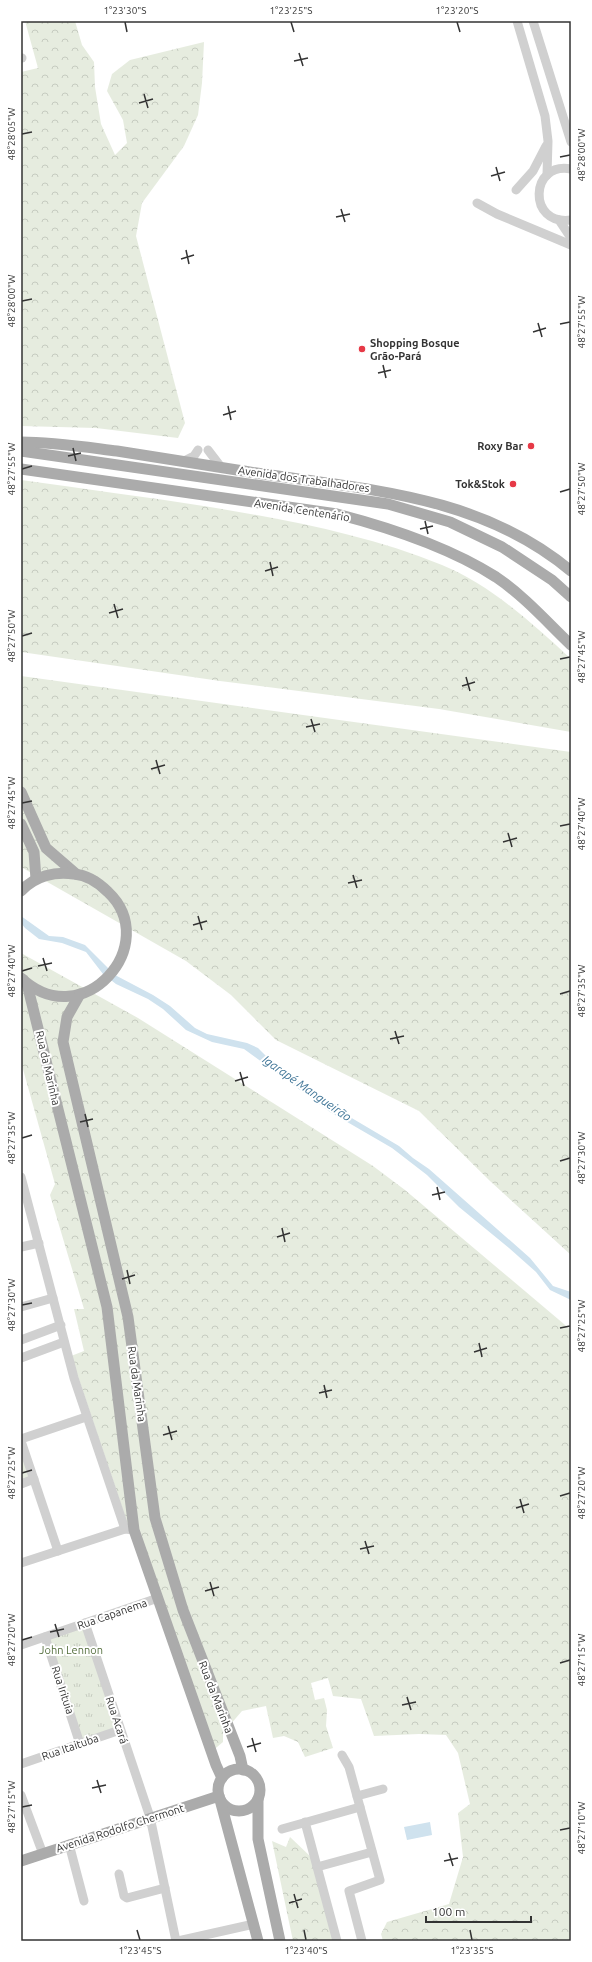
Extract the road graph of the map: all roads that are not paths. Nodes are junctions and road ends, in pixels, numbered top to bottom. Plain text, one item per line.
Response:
1 (517, 21) edge
2 (533, 21) edge
3 (548, 141) junction
4 (571, 142) edge
5 (571, 168) edge
6 (547, 175) junction
7 (516, 190) dead end
8 (477, 203) dead end
9 (559, 220) junction
10 (571, 220) edge
11 (571, 238) edge
12 (571, 245) edge
13 (21, 442) edge
14 (21, 451) edge
15 (184, 461) junction
16 (221, 467) junction
17 (21, 469) edge
18 (571, 571) edge
19 (571, 597) edge
20 (571, 645) edge
21 (21, 792) edge
22 (21, 824) edge
23 (76, 874) junction
24 (36, 879) junction
25 (21, 891) edge
26 (24, 981) edge
27 (80, 994) junction
28 (21, 1180) edge
29 (39, 1243) junction
30 (21, 1248) edge
31 (53, 1298) junction
32 (21, 1307) edge
33 (61, 1325) junction
34 (37, 1334) junction
35 (21, 1340) edge
36 (64, 1342) junction
37 (42, 1351) junction
38 (21, 1358) edge
39 (86, 1417) junction
40 (21, 1440) edge
41 (34, 1479) junction
42 (21, 1484) edge
43 (129, 1529) junction
44 (58, 1551) junction
45 (21, 1563) edge
46 (158, 1598) junction
47 (85, 1623) junction
48 (45, 1637) junction
49 (21, 1645) edge
50 (120, 1730) junction
51 (80, 1744) junction
52 (342, 1755) dead end
53 (21, 1764) edge
54 (243, 1770) junction
55 (222, 1778) junction
56 (383, 1789) dead end
57 (21, 1795) edge
58 (219, 1796) junction
59 (357, 1796) junction
60 (258, 1799) junction
61 (360, 1807) junction
62 (150, 1817) junction
63 (305, 1822) junction
64 (282, 1829) dead end
65 (69, 1844) junction
66 (372, 1852) junction
67 (42, 1854) junction
68 (21, 1861) edge
69 (317, 1867) junction
70 (119, 1874) dead end
71 (165, 1888) junction
72 (84, 1901) dead end
73 (254, 1924) junction
74 (177, 1941) edge
75 (258, 1941) edge
76 (280, 1941) edge
77 (337, 1941) edge
78 (362, 1941) edge

1 - 3 street
2 - 4 street
3 - 6 street
3 - 7 street
5 - 6 street
6 - 9 street
8 - 12 street
9 - 10 street
9 - 11 street
13 - 15 main road, Avenida dos Trabalhadores
14 - 19 main road, Avenida Centenário
15 - 16 main road, Avenida dos Trabalhadores
15 - 16 street
16 - 18 main road, Avenida dos Trabalhadores
17 - 20 main road, Avenida Centenário
21 - 23 main road
22 - 24 main road
23 - 24 main road
23 - 27 main road
24 - 25 main road
26 - 27 main road
26 - 43 main road, Rua da Marinha
27 - 54 main road, Rua da Marinha
28 - 29 street, Rua da Marinha
29 - 30 street
29 - 31 street, Rua da Marinha
31 - 32 street
31 - 33 street, Rua da Marinha
33 - 34 street
33 - 36 street, Rua da Marinha
34 - 35 street
34 - 37 street
36 - 37 street
36 - 39 street, Rua da Marinha
37 - 38 street
39 - 40 street
39 - 43 street, Rua da Marinha
40 - 41 street
41 - 42 street
41 - 44 street
43 - 44 street
43 - 46 main road, Rua da Marinha
44 - 45 street
46 - 47 street, Rua Capanema
46 - 55 main road, Rua da Marinha
47 - 48 street, Rua Capanema
47 - 50 street, Rua Acará
48 - 49 street, Rua Capanema
48 - 51 street, Rua Irituia
50 - 51 street, Rua Itaituba
50 - 62 street, Rua Acará
51 - 53 street, Rua Itaituba
52 - 59 street
54 - 55 main road
54 - 60 main road
55 - 58 main road
56 - 59 street
57 - 67 street
58 - 60 main road
58 - 62 main road, Avenida Rodolfo Chermont
58 - 73 main road
59 - 61 street
60 - 76 main road
61 - 63 street
61 - 66 street
62 - 65 main road, Avenida Rodolfo Chermont
62 - 71 street, Rua Acará
63 - 64 street
63 - 69 street
65 - 67 main road, Avenida Rodolfo Chermont
65 - 72 street
66 - 69 street
66 - 78 street
67 - 68 main road, Avenida Rodolfo Chermont
69 - 77 street
70 - 71 street
71 - 74 street, Rua Acará
73 - 74 street
73 - 75 main road

